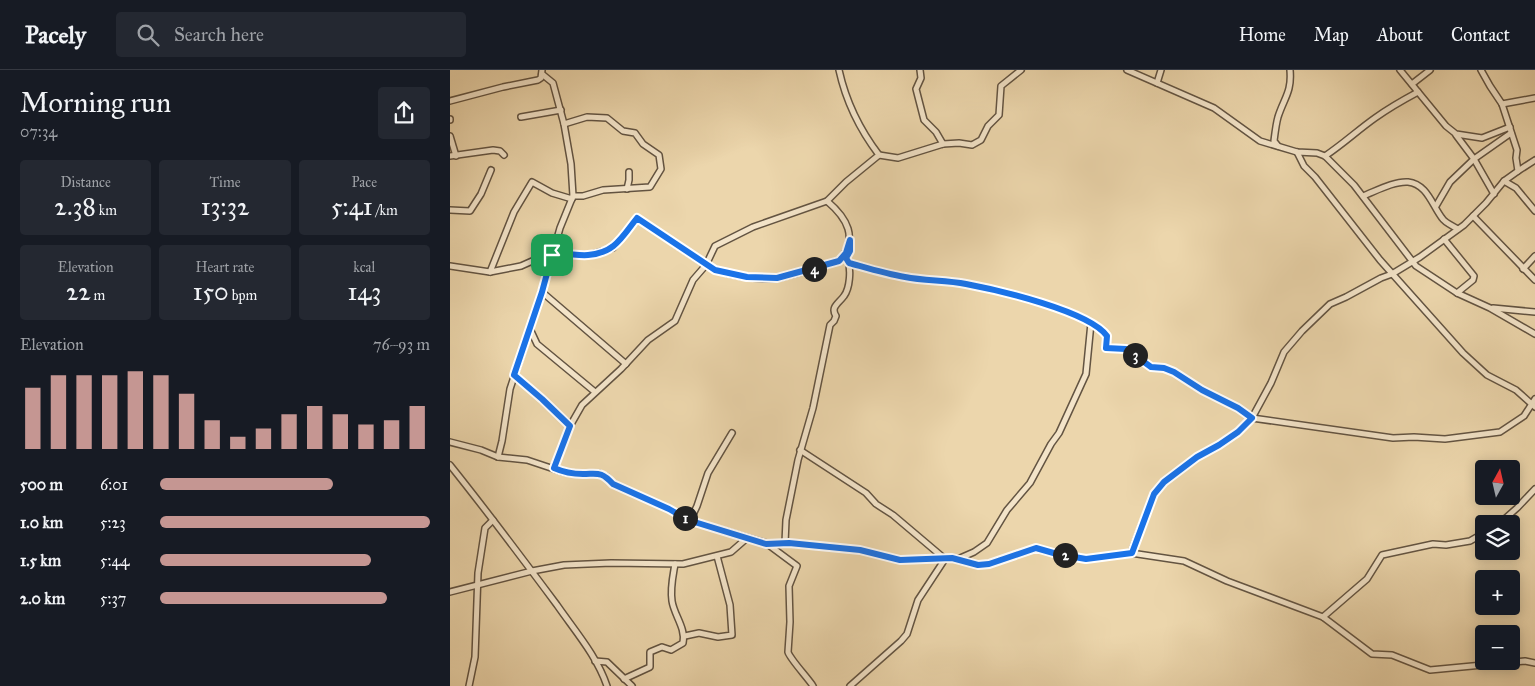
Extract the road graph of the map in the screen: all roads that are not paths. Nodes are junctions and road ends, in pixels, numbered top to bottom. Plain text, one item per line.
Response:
1 (839, 70) edge
2 (920, 70) edge
3 (1021, 70) edge
4 (1127, 70) edge
5 (1161, 70) edge
6 (1290, 70) edge
7 (1400, 70) edge
8 (1430, 70) edge
9 (1481, 70) edge
10 (542, 72) edge
11 (1157, 83) junction
12 (1412, 84) junction
13 (1418, 92) junction
14 (1535, 98) edge
15 (450, 100) edge
16 (1502, 104) junction
17 (560, 110) junction
18 (521, 117) dead end
19 (564, 124) junction
20 (1510, 130) junction
21 (1456, 134) junction
22 (450, 136) edge
23 (943, 144) junction
24 (1278, 146) junction
25 (1297, 152) junction
26 (504, 155) dead end
27 (453, 156) edge
28 (880, 156) junction
29 (1325, 156) junction
30 (1474, 159) junction
31 (1535, 160) edge
32 (491, 170) dead end
33 (1518, 171) junction
34 (629, 172) dead end
35 (1504, 181) junction
36 (627, 189) junction
37 (1494, 194) junction
38 (1363, 196) junction
39 (572, 197) junction
40 (827, 201) junction
41 (1436, 206) junction
42 (450, 210) edge
43 (1535, 211) edge
44 (1473, 216) junction
45 (1458, 229) junction
46 (1444, 239) junction
47 (850, 240) junction
48 (552, 255) junction
49 (1535, 256) edge
50 (1412, 261) junction
51 (849, 263) junction
52 (706, 265) junction
53 (450, 266) edge
54 (1523, 269) junction
55 (490, 272) junction
56 (1392, 274) junction
57 (1535, 280) edge
58 (542, 292) junction
59 (1457, 293) junction
60 (1490, 308) junction
61 (1535, 312) edge
62 (1091, 323) junction
63 (530, 329) junction
64 (1535, 334) edge
65 (626, 364) junction
66 (514, 375) junction
67 (595, 392) junction
68 (1535, 398) edge
69 (1533, 406) edge
70 (1252, 418) junction
71 (570, 426) junction
72 (732, 433) dead end
73 (450, 442) edge
74 (800, 450) junction
75 (498, 457) junction
76 (450, 465) edge
77 (554, 468) junction
78 (1535, 489) edge
79 (1510, 515) edge
80 (492, 520) junction
81 (690, 521) junction
82 (747, 538) junction
83 (1475, 538) edge
84 (785, 543) junction
85 (766, 544) junction
86 (1132, 553) junction
87 (717, 556) junction
88 (945, 559) junction
89 (958, 559) junction
90 (675, 564) junction
91 (532, 571) junction
92 (477, 586) junction
93 (450, 592) edge
94 (1323, 617) junction
95 (685, 636) junction
96 (595, 661) junction
97 (1535, 663) edge
98 (624, 679) junction
99 (470, 686) edge
100 (607, 686) edge
101 (632, 686) edge
102 (813, 686) edge
103 (850, 686) edge

1 - 28 street
2 - 23 street
3 - 23 street
4 - 11 street
5 - 11 street
6 - 24 street
7 - 12 street
8 - 12 street
9 - 16 street
10 - 15 street
10 - 17 street
11 - 24 street
12 - 13 street
13 - 21 street
13 - 29 street
14 - 16 street
16 - 20 street
17 - 18 street
17 - 19 street
19 - 36 street
19 - 39 street
20 - 21 street
20 - 30 street
20 - 33 street
21 - 30 street
22 - 27 street
23 - 28 street
24 - 25 street
25 - 29 street
25 - 56 street
26 - 27 street
28 - 40 street
29 - 38 street
30 - 37 street
30 - 41 street
31 - 33 street
32 - 42 street
33 - 35 street
34 - 36 street
35 - 37 street
35 - 43 street
36 - 39 street
37 - 44 street
38 - 41 street
38 - 50 street
39 - 48 street
39 - 55 street
40 - 47 street
40 - 52 street
41 - 45 street
44 - 45 street
44 - 54 street
45 - 46 street
46 - 50 street
46 - 59 street
47 - 51 street
47 - 52 street
48 - 52 street
48 - 55 street
48 - 58 street
49 - 54 street
50 - 56 street
50 - 59 street
51 - 62 street
51 - 74 street
52 - 65 street
53 - 55 street
54 - 57 street
56 - 69 street
56 - 70 street
58 - 63 street
58 - 65 street
59 - 60 street
60 - 61 street
60 - 64 street
62 - 70 street
62 - 89 street
63 - 66 street
63 - 67 street
65 - 67 street
66 - 71 street
66 - 75 street
67 - 71 street
68 - 69 street
69 - 70 street
70 - 86 street
71 - 77 street
72 - 81 street
73 - 75 street
74 - 84 street
74 - 88 street
75 - 77 street
76 - 80 street
77 - 81 street
78 - 79 street
80 - 91 street
80 - 92 street
81 - 82 street
82 - 85 street
82 - 87 street
83 - 94 street
84 - 85 street
84 - 88 street
85 - 102 street
86 - 89 street
86 - 94 street
87 - 90 street
87 - 95 street
88 - 89 street
88 - 103 street
90 - 91 street
90 - 95 street
91 - 92 street
91 - 96 street
92 - 93 street
92 - 99 street
94 - 97 street
95 - 98 street
96 - 98 street
96 - 100 street
98 - 101 street

